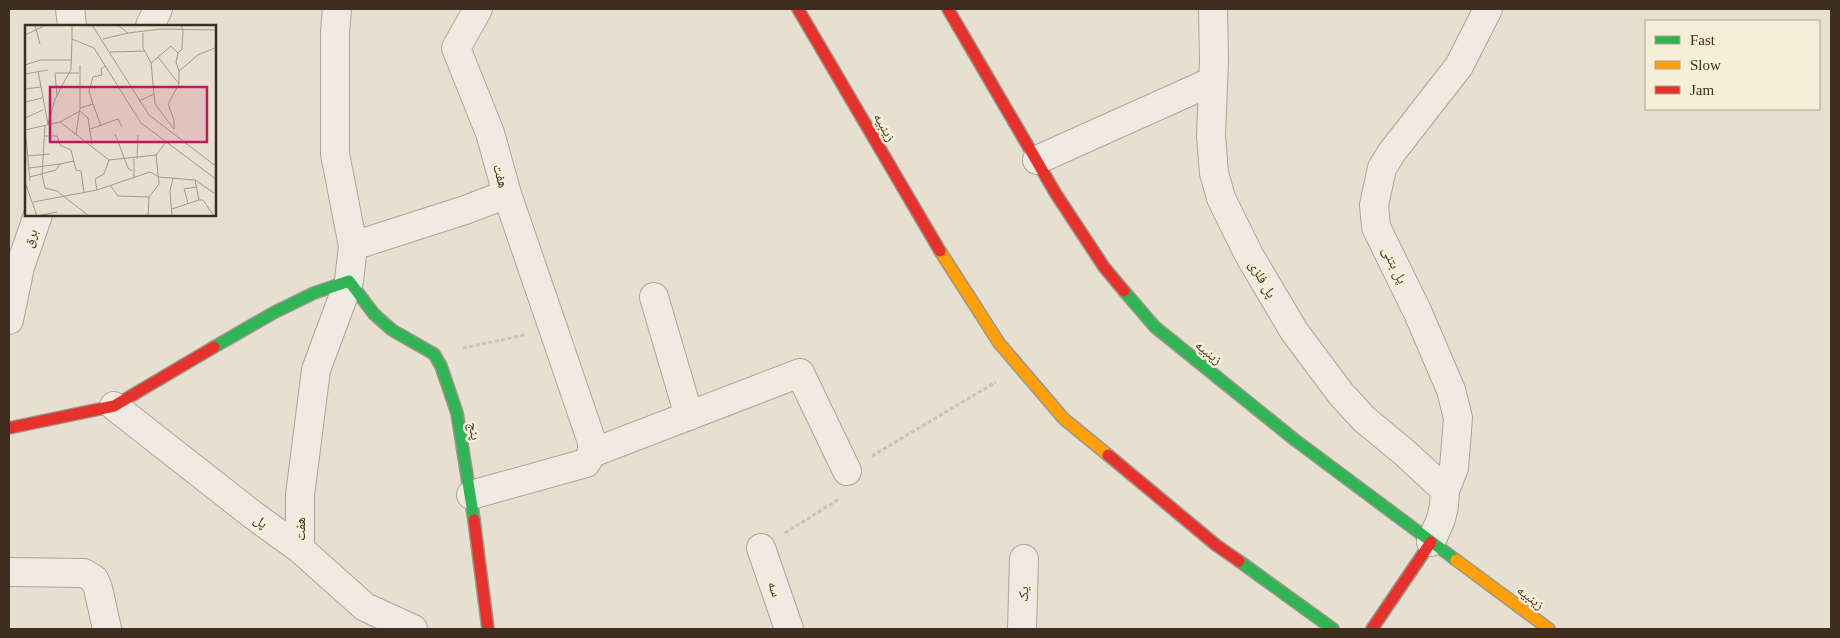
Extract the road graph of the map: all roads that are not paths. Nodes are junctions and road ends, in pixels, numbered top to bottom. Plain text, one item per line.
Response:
1 (70, 9) edge
2 (158, 9) edge
3 (337, 9) edge
4 (478, 9) edge
5 (798, 9) edge
6 (948, 9) edge
7 (1213, 9) edge
8 (1488, 9) edge
9 (72, 25) edge
10 (150, 25) edge
11 (1213, 81) junction
12 (1037, 160) junction
13 (506, 194) junction
14 (38, 216) edge
15 (353, 246) junction
16 (349, 281) junction
17 (654, 296) dead end
18 (9, 320) edge
19 (114, 406) junction
20 (690, 416) junction
21 (9, 428) edge
22 (592, 453) junction
23 (848, 471) road end
24 (1445, 490) junction
25 (471, 494) junction
26 (1431, 542) junction
27 (761, 548) road end
28 (300, 550) junction
29 (1024, 559) dead end
30 (9, 572) edge
31 (107, 629) edge
32 (413, 629) edge
33 (488, 629) edge
34 (789, 629) edge
35 (1022, 629) edge
36 (1333, 629) edge
37 (1372, 629) edge
38 (1549, 629) edge

1 - 9 street
2 - 10 street
3 - 15 street, هفت
4 - 13 street, هفت
5 - 36 main road, زینبیه
6 - 12 main road, زینبیه
7 - 11 street, پل فلزی
8 - 24 street, پل بتنی
11 - 12 street
11 - 24 street, پل فلزی
12 - 26 main road, زینبیه
13 - 15 street, هفت
13 - 22 street
14 - 18 street, برق
15 - 16 street, هفت
16 - 19 main road
16 - 25 main road, پنج
16 - 28 street, هفت
17 - 20 street
19 - 21 main road
19 - 28 street, پل
20 - 22 street
20 - 23 street
22 - 25 street
24 - 26 street, پل بتنی
25 - 33 main road, پنج
26 - 37 main road
26 - 38 main road, زینبیه
27 - 34 street, سه
28 - 32 street, پل
29 - 35 street, یک
30 - 31 street

